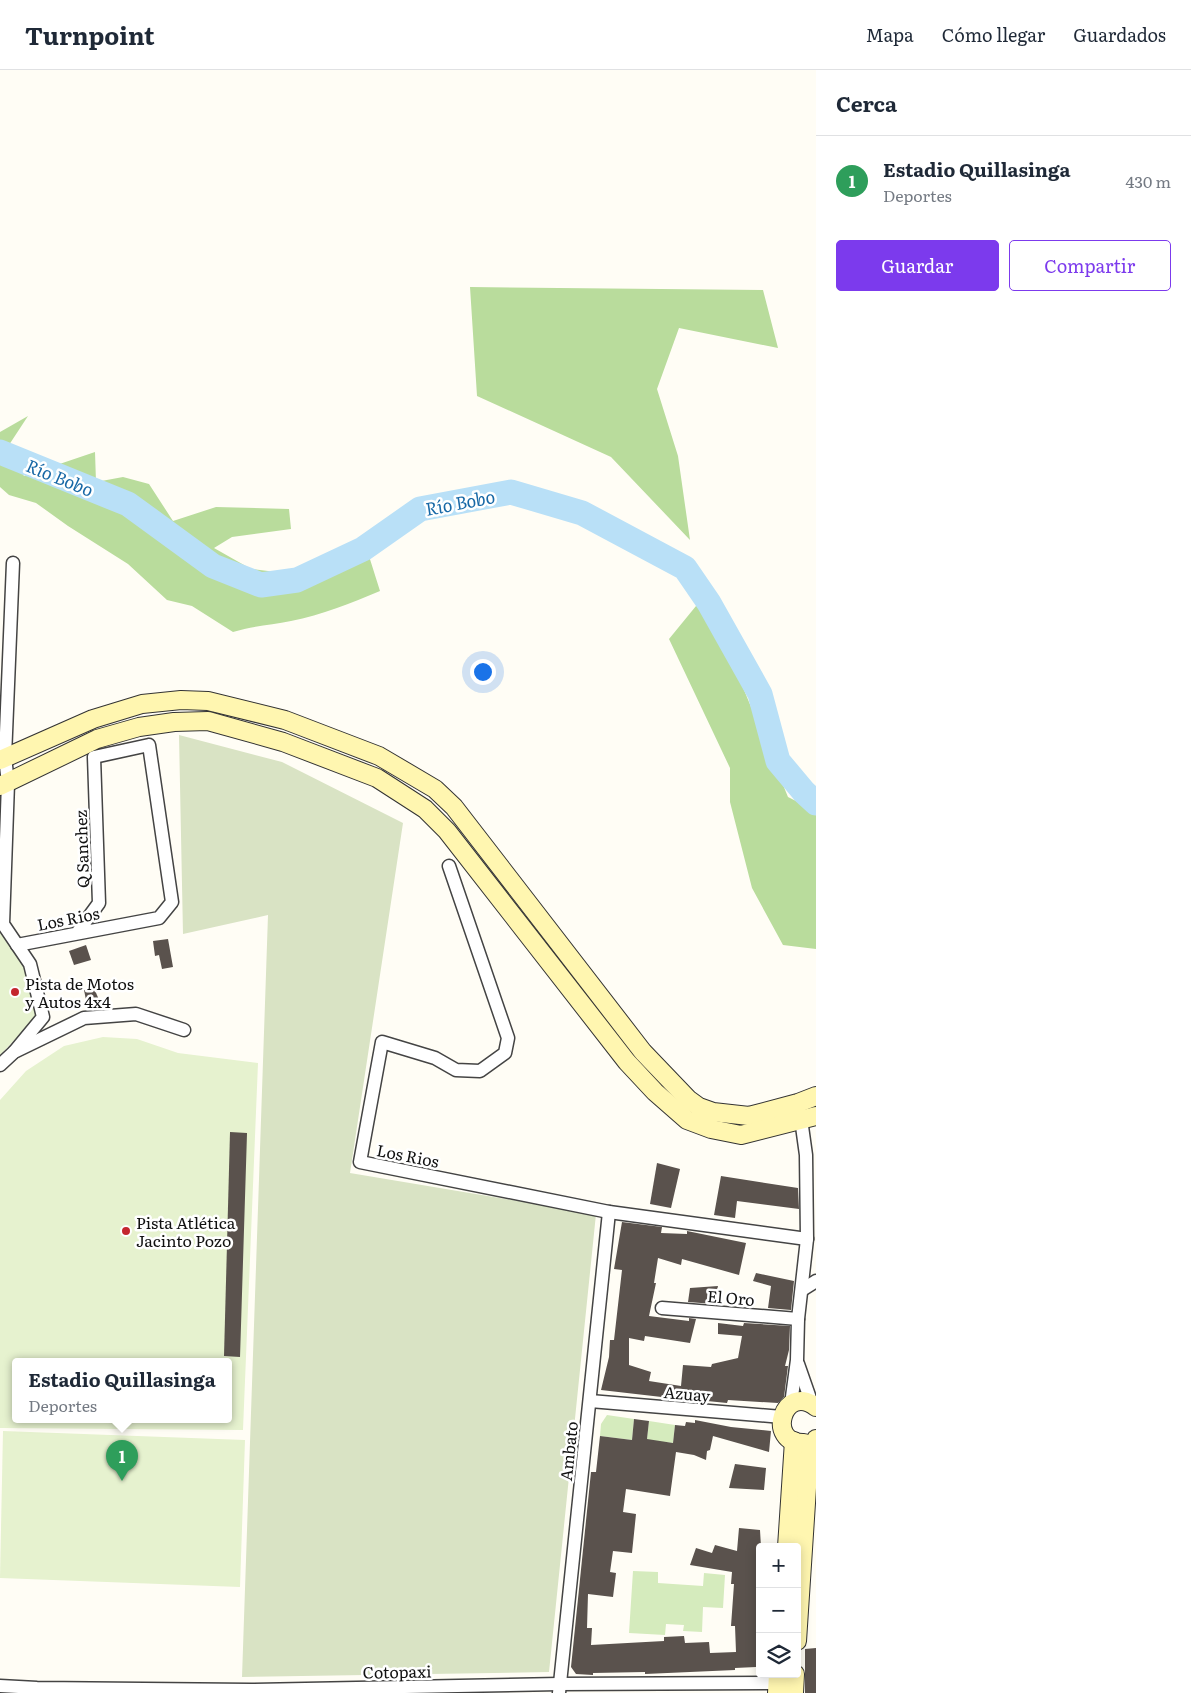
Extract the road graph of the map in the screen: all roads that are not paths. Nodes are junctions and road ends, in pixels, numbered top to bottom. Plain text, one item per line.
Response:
1 (13, 563) dead end
2 (149, 745) joint
3 (3, 758) edge
4 (4, 785) edge
5 (449, 866) dead end
6 (77, 933) junction
7 (16, 945) junction
8 (184, 1030) dead end
9 (14, 1052) junction
10 (0, 1065) edge
11 (816, 1096) edge
12 (798, 1103) junction
13 (809, 1118) edge
14 (609, 1212) junction
15 (807, 1239) junction
16 (816, 1282) edge
17 (802, 1290) junction
18 (662, 1308) dead end
19 (798, 1319) junction
20 (797, 1360) junction
21 (590, 1401) junction
22 (814, 1404) edge
23 (787, 1411) junction
24 (816, 1438) edge
25 (794, 1441) junction
26 (787, 1543) edge
27 (798, 1633) edge
28 (786, 1683) edge
29 (0, 1686) edge
30 (559, 1689) edge
31 (37, 1690) edge
32 (382, 1690) edge
33 (405, 1690) edge
34 (251, 1691) edge

1 - 3 street
2 - 6 street, Q Sanchez
2 - 6 street, Los Rios
3 - 4 street
3 - 12 main road
4 - 7 street
4 - 13 main road
5 - 14 street, Los Rios
6 - 7 street, Los Rios
7 - 9 street
8 - 9 street
9 - 10 street
11 - 12 main road
12 - 13 street
13 - 15 street
14 - 15 street, Los Rios
14 - 21 street, Ambato
15 - 17 street
16 - 17 street
17 - 19 street
18 - 19 street, El Oro
19 - 20 street
20 - 22 street
20 - 23 street
21 - 23 street, Azuay
21 - 30 street, Ambato
22 - 23 main road
23 - 25 main road
24 - 25 main road
24 - 27 main road
25 - 26 main road
28 - 30 street, Cotopaxi
29 - 31 street, Cotopaxi
30 - 33 street, Cotopaxi
31 - 34 street, Cotopaxi
32 - 33 street, Cotopaxi
32 - 34 street, Cotopaxi

